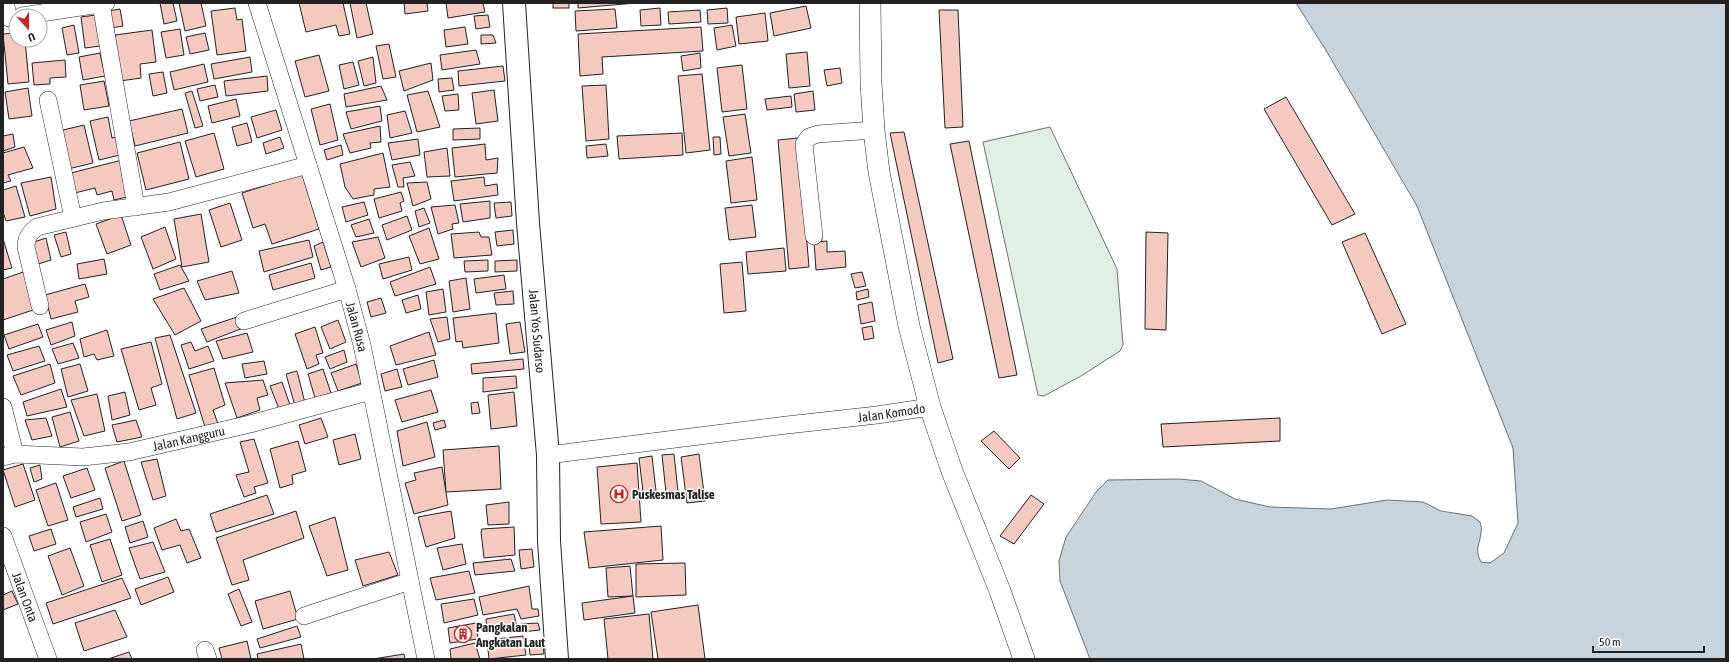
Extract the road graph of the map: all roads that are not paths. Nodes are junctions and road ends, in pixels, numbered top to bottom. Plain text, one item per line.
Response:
1 (104, 3) edge
2 (257, 3) edge
3 (514, 3) edge
4 (870, 3) edge
5 (48, 10) edge
6 (48, 100) dead end
7 (874, 130) junction
8 (308, 164) junction
9 (136, 208) junction
10 (73, 218) junction
11 (814, 236) dead end
12 (347, 289) junction
13 (40, 306) dead end
14 (244, 321) dead end
15 (371, 391) junction
16 (930, 407) junction
17 (3, 408) edge
18 (9, 455) edge
19 (548, 455) junction
20 (3, 536) edge
21 (410, 581) junction
22 (304, 616) dead end
23 (48, 659) edge
24 (426, 659) edge
25 (557, 659) edge
26 (1024, 659) edge

1 - 5 street
1 - 9 street
2 - 8 street, Jalan Rusa
3 - 19 highway, Jalan Yos Sudarso
4 - 7 main road, Jalan Komodo
6 - 10 street
7 - 11 street
7 - 16 main road, Jalan Komodo
8 - 9 street
8 - 12 street, Jalan Rusa
9 - 10 street
10 - 13 street
12 - 14 street
12 - 15 street, Jalan Rusa
15 - 18 street, Jalan Kangguru
15 - 21 street, Jalan Rusa
16 - 19 street, Jalan Komodo
16 - 26 main road
17 - 18 street
19 - 25 highway, Jalan Yos Sudarso
20 - 23 street, Jalan Onta
21 - 22 street
21 - 24 street, Jalan Rusa

